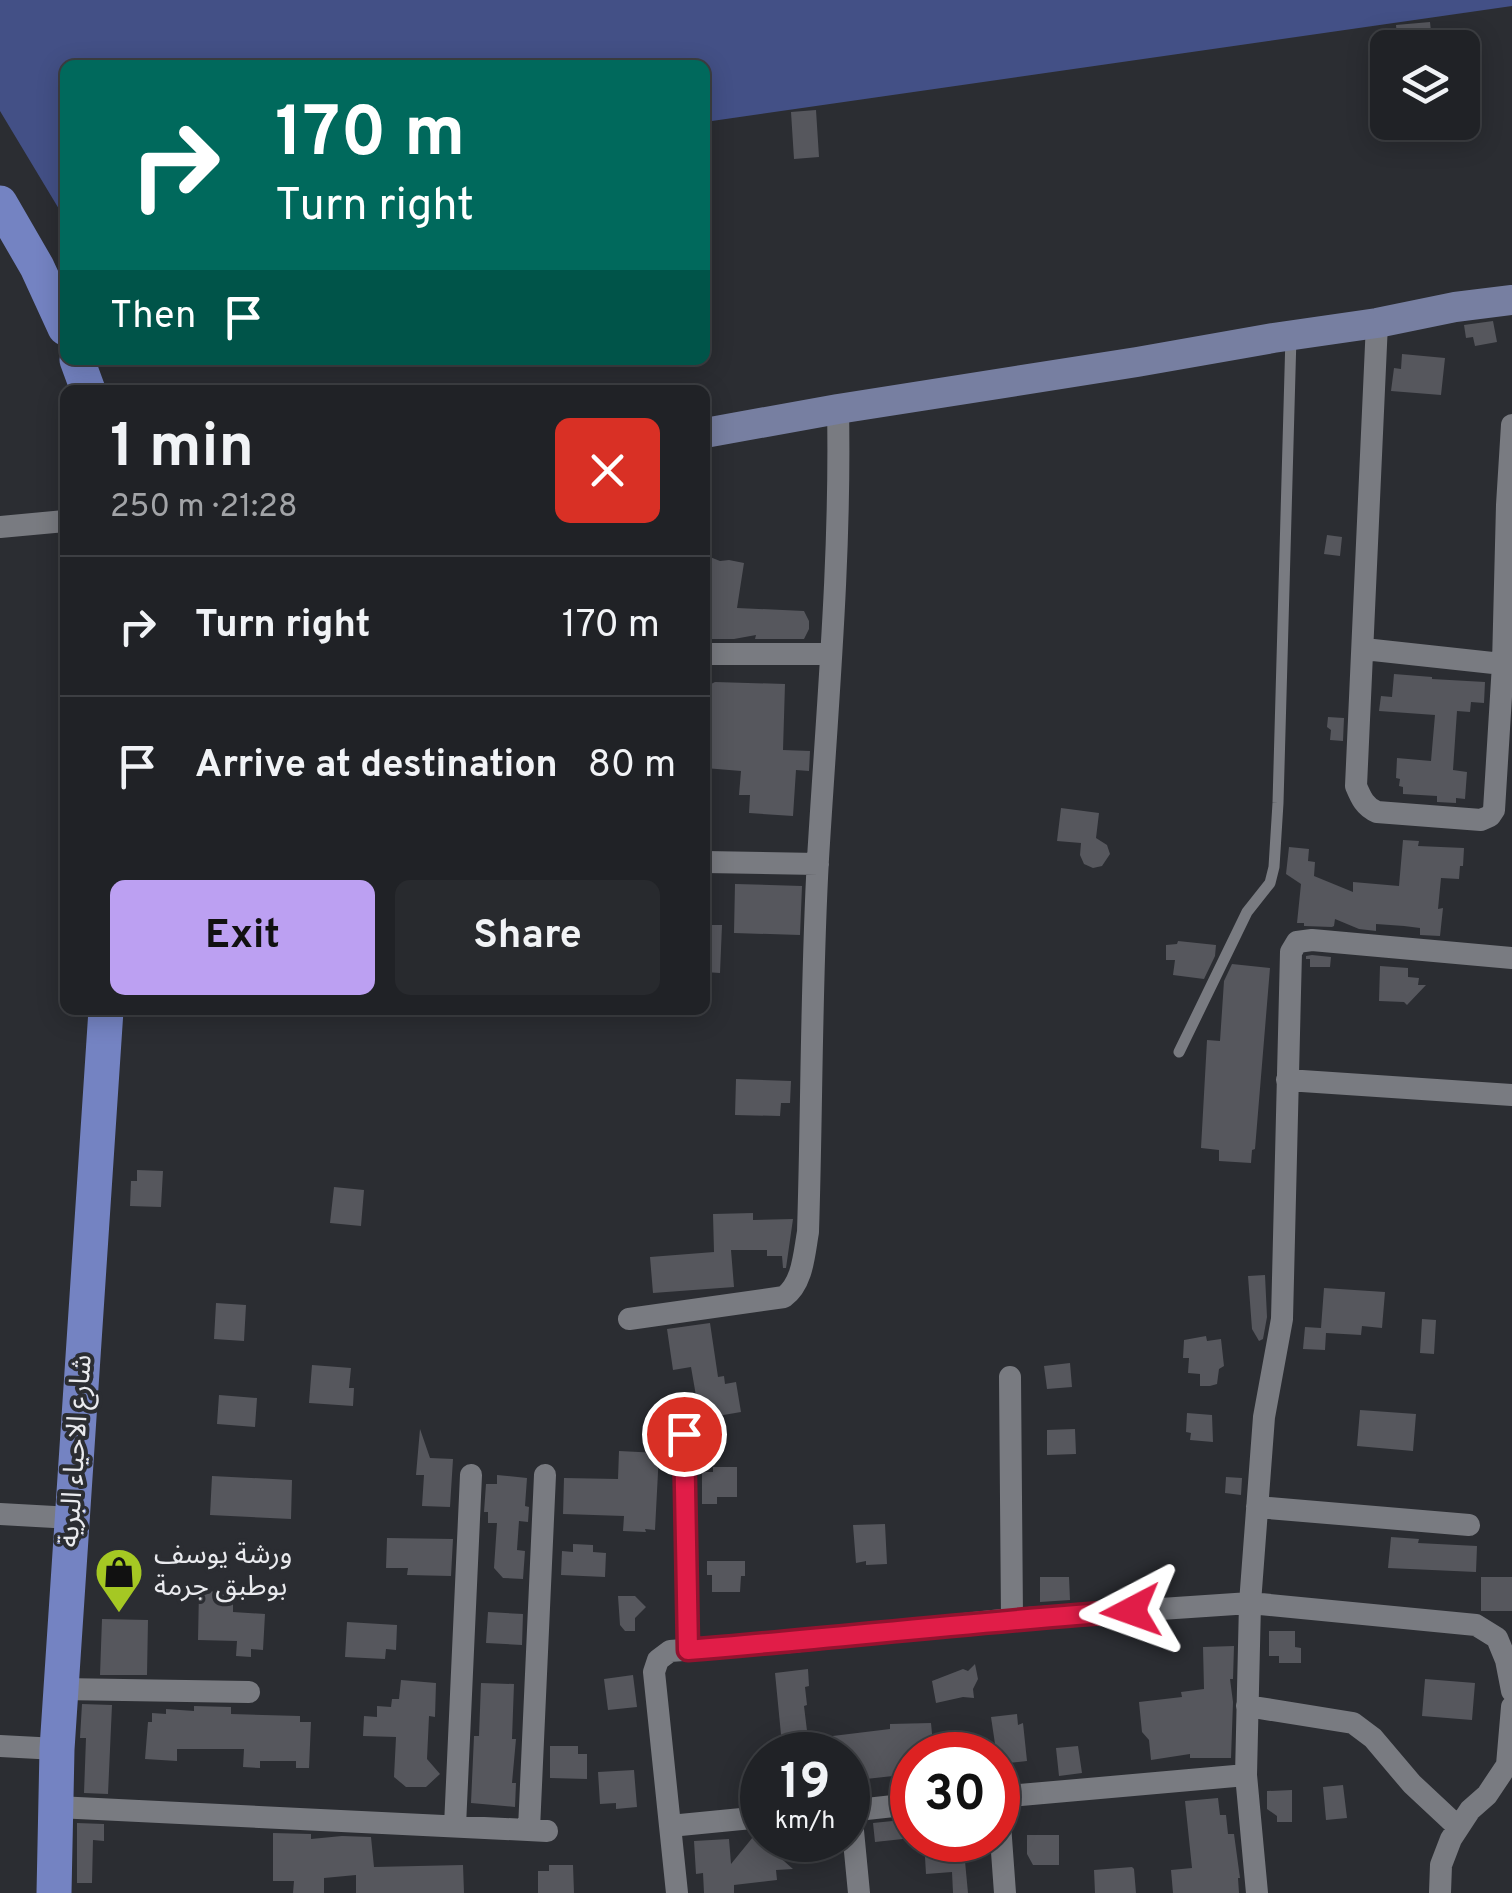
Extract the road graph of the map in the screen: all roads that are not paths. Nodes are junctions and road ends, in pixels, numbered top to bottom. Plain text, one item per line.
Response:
1 (0, 203) edge
2 (1512, 300) edge
3 (60, 317) edge
4 (1377, 322) junction
5 (1292, 335) junction
6 (838, 409) junction
7 (1512, 425) edge
8 (710, 433) edge
9 (60, 522) edge
10 (0, 528) edge
11 (1364, 649) junction
12 (710, 654) edge
13 (832, 654) junction
14 (1508, 664) edge
15 (710, 862) edge
16 (818, 864) junction
17 (1512, 958) edge
18 (106, 1015) edge
19 (1179, 1052) dead end
20 (1288, 1080) junction
21 (1512, 1095) edge
22 (629, 1320) dead end
23 (1010, 1377) dead end
24 (684, 1434) dead end
25 (471, 1474) dead end
26 (545, 1476) dead end
27 (1257, 1507) junction
28 (0, 1514) edge
29 (72, 1518) junction
30 (1469, 1525) dead end
31 (1250, 1603) junction
32 (1012, 1619) junction
33 (688, 1650) junction
34 (61, 1689) junction
35 (249, 1692) dead end
36 (1512, 1692) edge
37 (1247, 1706) junction
38 (1512, 1707) edge
39 (0, 1746) edge
40 (57, 1749) junction
41 (1246, 1775) junction
42 (1020, 1795) edge
43 (57, 1807) junction
44 (740, 1819) edge
45 (455, 1826) junction
46 (670, 1826) junction
47 (1458, 1827) junction
48 (855, 1862) edge
49 (1003, 1862) edge
50 (54, 1893) edge
51 (677, 1893) edge
52 (859, 1893) edge
53 (1005, 1893) edge
54 (1257, 1893) edge
55 (1440, 1893) edge

1 - 3 main road
2 - 4 street
4 - 5 street
4 - 11 street
5 - 6 street
5 - 19 lane
6 - 8 street
6 - 13 street
7 - 14 street
9 - 10 street
11 - 14 street
11 - 14 street
12 - 13 street
13 - 16 street
15 - 16 street
16 - 22 street
17 - 20 street
18 - 29 main road, شارع الاحياء البرية
20 - 21 street
20 - 27 street
23 - 32 street
24 - 33 street
25 - 45 street
26 - 45 street
27 - 30 street
27 - 31 street
28 - 29 street
29 - 34 main road, شارع الاحياء البرية
31 - 32 street
31 - 36 street
31 - 37 street
32 - 33 street
33 - 46 street
34 - 35 street
34 - 40 main road, شارع الاحياء البرية
37 - 41 street
37 - 47 street
38 - 47 street
39 - 40 street
40 - 43 main road, شارع الاحياء البرية
41 - 42 street
41 - 54 street
43 - 45 street
43 - 50 main road, شارع الاحياء البرية
44 - 46 street
46 - 51 street
47 - 55 street
48 - 52 street
49 - 53 street

